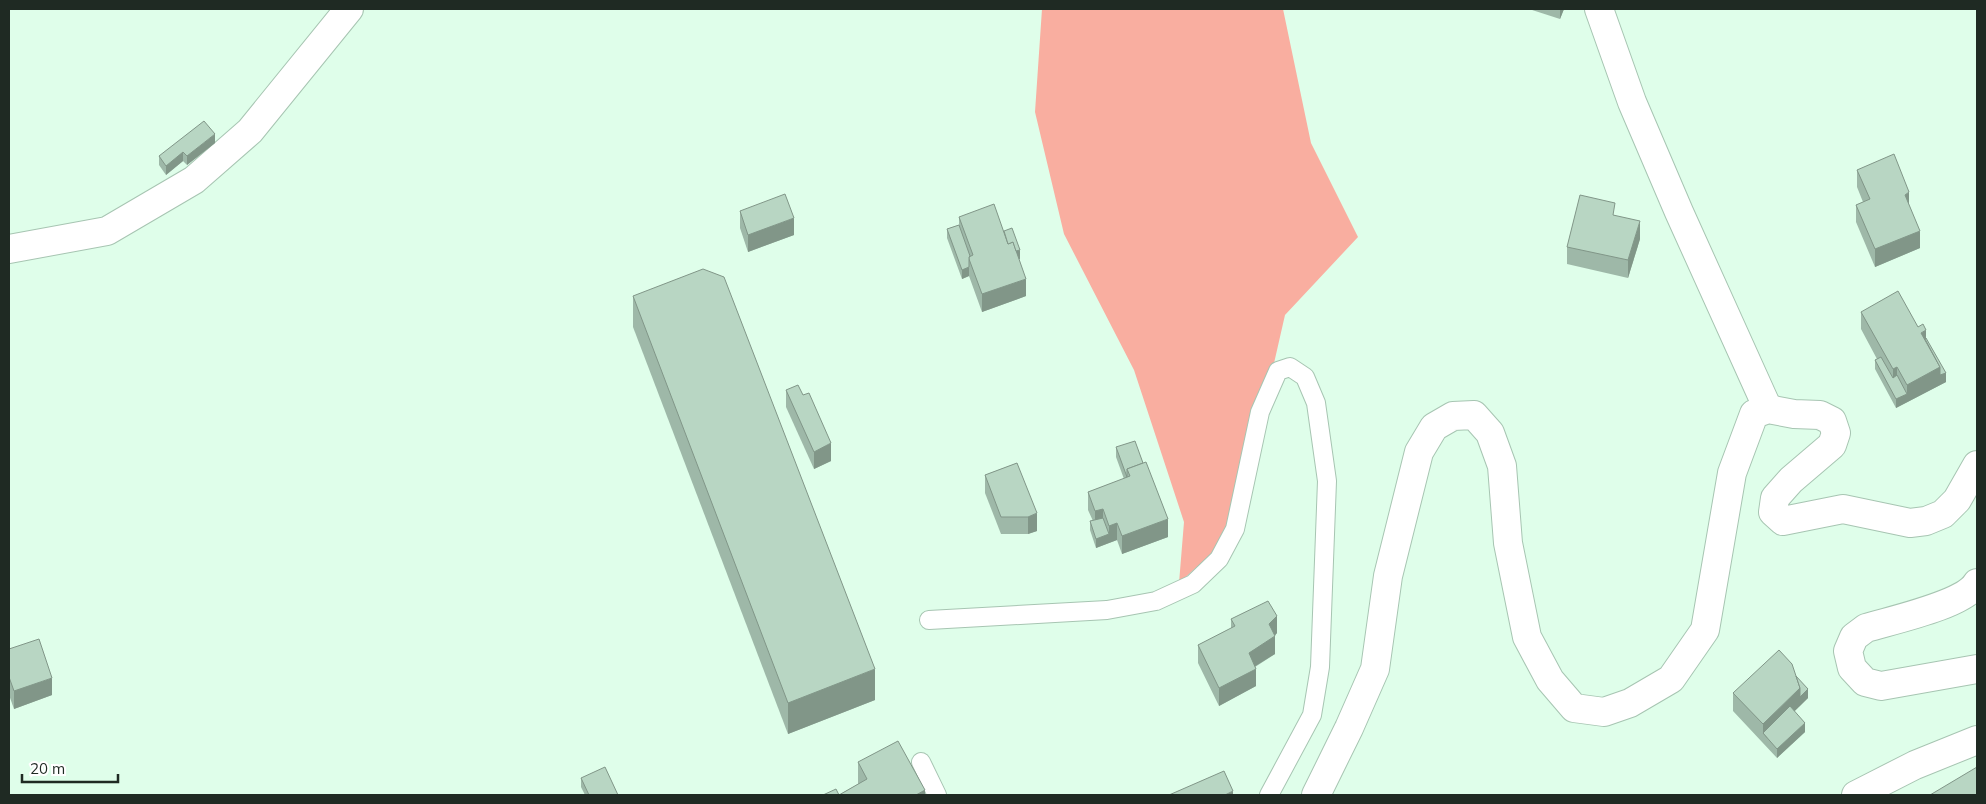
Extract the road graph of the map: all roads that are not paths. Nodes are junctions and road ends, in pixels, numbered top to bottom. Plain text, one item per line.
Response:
1 (349, 9) edge
2 (1599, 9) edge
3 (9, 249) edge
4 (1768, 409) junction
5 (1977, 465) edge
6 (1977, 583) edge
7 (929, 620) dead end
8 (1977, 669) edge
9 (1977, 740) edge
10 (921, 762) dead end
11 (937, 795) edge
12 (1269, 795) edge
13 (1316, 795) edge
14 (1856, 795) edge

1 - 3 street
2 - 4 street
4 - 5 street
4 - 13 street
6 - 8 street
7 - 12 lane
9 - 14 street
10 - 11 lane

